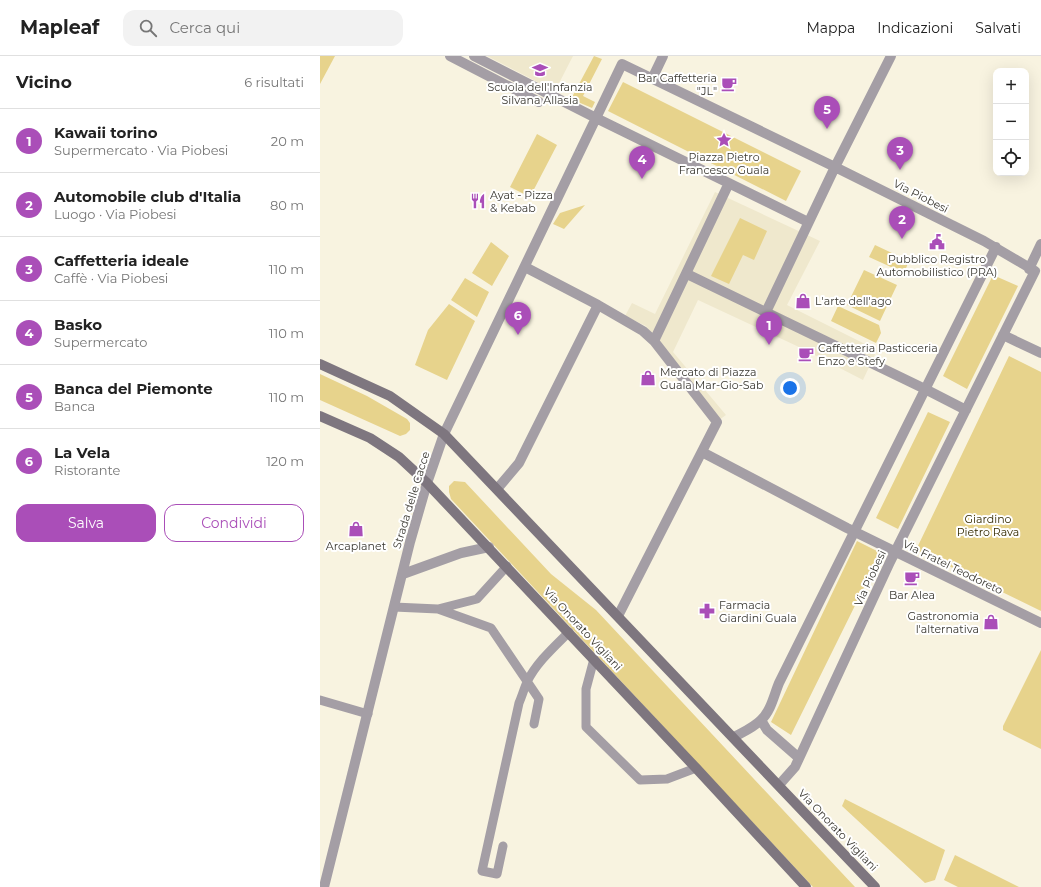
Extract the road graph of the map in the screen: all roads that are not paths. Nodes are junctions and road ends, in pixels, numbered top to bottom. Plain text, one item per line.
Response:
1 (450, 56) edge
2 (474, 56) edge
3 (663, 56) edge
4 (891, 56) edge
5 (652, 79) junction
6 (539, 102) dead end
7 (596, 118) junction
8 (835, 167) junction
9 (729, 184) junction
10 (808, 222) junction
11 (1041, 244) edge
12 (996, 247) junction
13 (525, 267) junction
14 (1032, 270) junction
15 (687, 274) junction
16 (598, 305) junction
17 (766, 312) junction
18 (1003, 335) junction
19 (654, 341) junction
20 (1041, 353) edge
21 (320, 364) edge
22 (925, 389) junction
23 (966, 410) junction
24 (320, 416) edge
25 (444, 434) junction
26 (702, 452) junction
27 (427, 483) junction
28 (497, 489) junction
29 (855, 531) junction
30 (488, 547) junction
31 (895, 551) junction
32 (507, 566) junction
33 (403, 574) junction
34 (394, 607) junction
35 (438, 609) junction
36 (618, 616) junction
37 (1041, 623) edge
38 (569, 632) junction
39 (594, 659) junction
40 (528, 682) junction
41 (320, 700) edge
42 (368, 714) junction
43 (761, 720) junction
44 (534, 724) dead end
45 (734, 737) junction
46 (799, 758) junction
47 (696, 768) junction
48 (779, 785) junction
49 (503, 846) dead end
50 (324, 887) edge
51 (806, 887) edge
52 (875, 887) edge

1 - 6 street
2 - 7 street
3 - 5 street
4 - 8 street
5 - 7 street
5 - 8 street
7 - 9 street
7 - 13 street
8 - 10 street
8 - 12 street, Via Piobesi
9 - 10 street
9 - 15 street
10 - 17 street
11 - 14 street
12 - 14 street, Via Piobesi
12 - 22 street
13 - 16 street
13 - 25 street
14 - 18 street, Via Piobesi
15 - 17 street
15 - 19 street
16 - 19 street
16 - 28 street
17 - 22 street
18 - 20 street
18 - 23 street, Via Piobesi
19 - 26 street
21 - 25 main road, Via Onorato Vigliani
22 - 23 street
22 - 29 street
23 - 31 street, Via Piobesi
24 - 27 main road, Via Onorato Vigliani
25 - 27 street, Strada delle Cacce
25 - 28 main road, Via Onorato Vigliani
26 - 29 street
26 - 36 street
27 - 30 main road, Via Onorato Vigliani
27 - 33 street, Strada delle Cacce
28 - 36 main road, Via Onorato Vigliani
29 - 31 street, Via Fratel Teodoreto
29 - 43 street
30 - 32 main road, Via Onorato Vigliani
30 - 33 street
31 - 37 street, Via Fratel Teodoreto
31 - 46 street, Via Piobesi
32 - 35 lane
32 - 38 main road, Via Onorato Vigliani
33 - 34 street, Strada delle Cacce
34 - 35 lane
34 - 42 street, Strada delle Cacce
35 - 40 lane
36 - 45 main road, Via Onorato Vigliani
38 - 39 main road, Via Onorato Vigliani
38 - 40 lane
39 - 47 main road, Via Onorato Vigliani
39 - 47 lane
40 - 44 lane
40 - 49 lane
41 - 42 lane
42 - 50 street, Strada delle Cacce
43 - 45 street
43 - 46 street
45 - 48 main road, Via Onorato Vigliani
46 - 48 street, Via Piobesi
47 - 51 main road, Via Onorato Vigliani
48 - 52 main road, Via Onorato Vigliani

